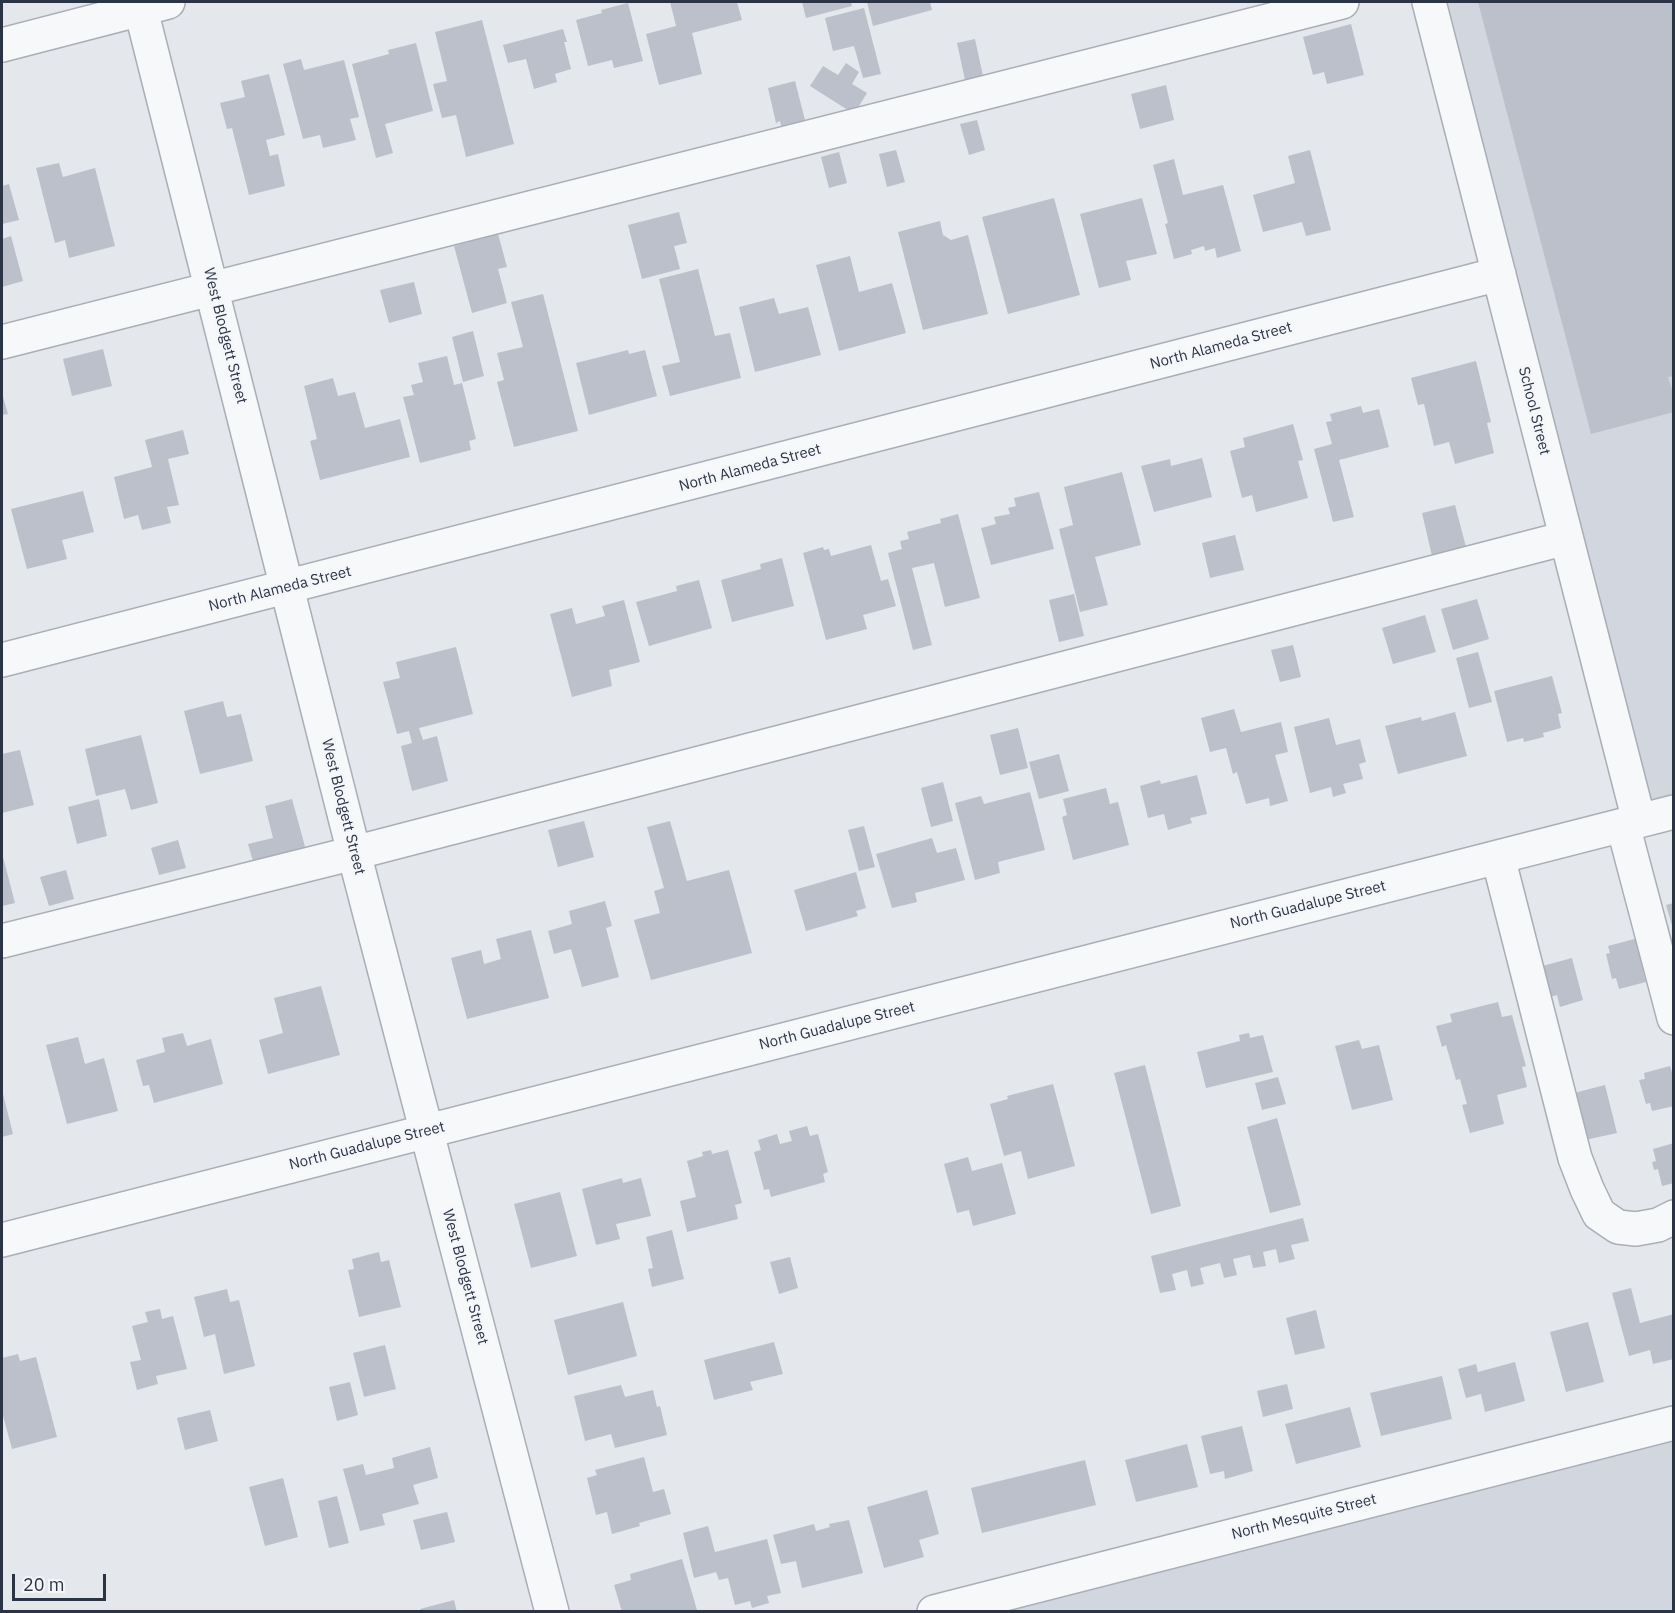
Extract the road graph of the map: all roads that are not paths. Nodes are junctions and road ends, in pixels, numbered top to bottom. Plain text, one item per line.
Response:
1 (1342, 2) edge
2 (1429, 2) edge
3 (149, 4) edge
4 (2, 45) edge
5 (1498, 274) junction
6 (213, 287) junction
7 (2, 342) edge
8 (1566, 538) junction
9 (288, 587) junction
10 (2, 660) edge
11 (1674, 812) edge
12 (1631, 823) junction
13 (354, 853) junction
14 (1498, 857) junction
15 (2, 941) edge
16 (1674, 1018) edge
17 (427, 1130) junction
18 (1674, 1217) edge
19 (2, 1240) edge
20 (1674, 1423) edge
21 (552, 1611) edge
22 (934, 1611) edge

1 - 6 street
2 - 5 street, School Street
3 - 4 street
3 - 6 street, West Blodgett Street
5 - 8 street, School Street
5 - 9 street, North Alameda Street
6 - 7 street
6 - 9 street, West Blodgett Street
8 - 12 street, School Street
8 - 13 street
9 - 10 street, North Alameda Street
9 - 13 street, West Blodgett Street
11 - 12 street, North Guadalupe Street
12 - 14 street, North Guadalupe Street
12 - 16 street, School Street
13 - 15 street
13 - 17 street, West Blodgett Street
14 - 17 street, North Guadalupe Street
14 - 18 street
17 - 19 street, North Guadalupe Street
17 - 21 street, West Blodgett Street
20 - 22 street, North Mesquite Street

